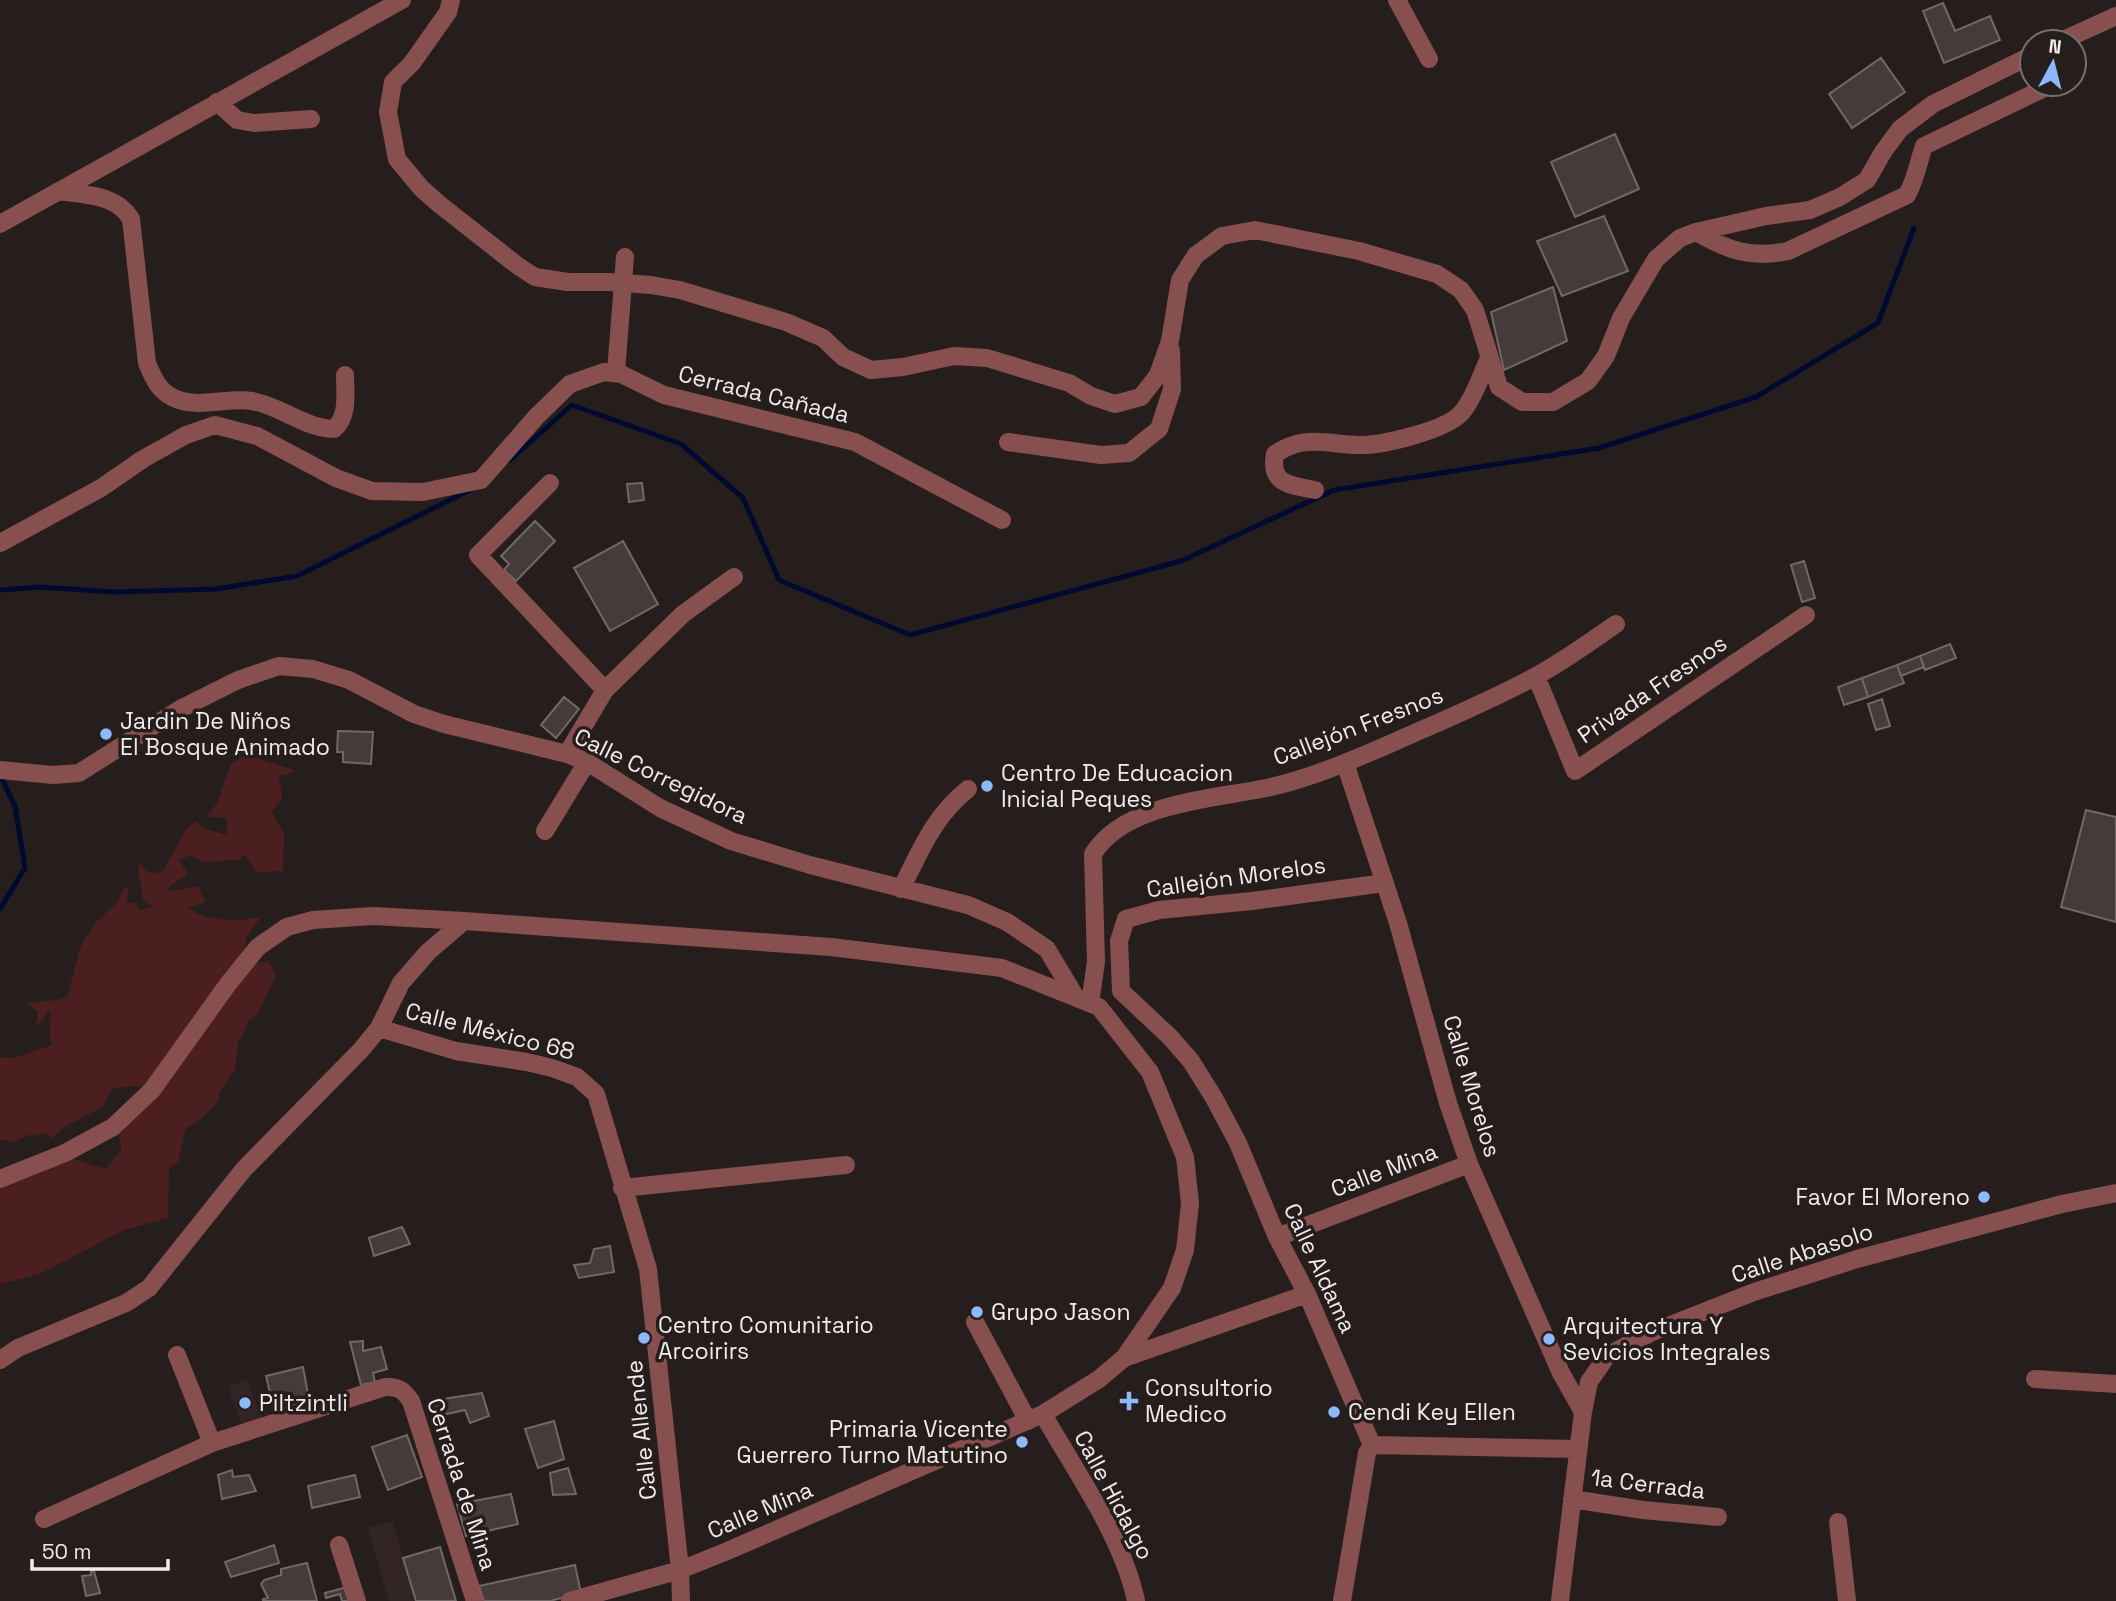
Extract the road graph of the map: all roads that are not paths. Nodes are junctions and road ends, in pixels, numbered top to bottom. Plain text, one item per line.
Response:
1 (402, 0) edge
2 (451, 0) edge
3 (1397, 0) edge
4 (2116, 16) edge
5 (2088, 29) edge
6 (1429, 59) dead end
7 (2018, 62) edge
8 (2024, 98) edge
9 (217, 102) junction
10 (311, 119) dead end
11 (59, 191) junction
12 (0, 224) edge
13 (1696, 232) junction
14 (625, 257) dead end
15 (1170, 341) junction
16 (1489, 358) junction
17 (616, 372) junction
18 (345, 375) dead end
19 (1008, 442) dead end
20 (550, 483) dead end
21 (1315, 490) dead end
22 (1002, 520) dead end
23 (0, 543) edge
24 (734, 577) dead end
25 (1806, 615) dead end
26 (1616, 624) dead end
27 (1536, 676) junction
28 (606, 690) junction
29 (566, 754) junction
30 (587, 762) junction
31 (1345, 763) junction
32 (0, 770) edge
33 (968, 789) dead end
34 (545, 831) dead end
35 (1384, 883) junction
36 (901, 889) junction
37 (464, 921) junction
38 (1121, 991) junction
39 (1088, 1002) junction
40 (379, 1028) junction
41 (596, 1094) joint
42 (1469, 1164) junction
43 (846, 1165) dead end
44 (0, 1179) edge
45 (622, 1188) junction
46 (2116, 1192) edge
47 (1277, 1237) junction
48 (1307, 1294) junction
49 (975, 1322) dead end
50 (177, 1355) dead end
51 (1124, 1358) junction
52 (0, 1360) edge
53 (2035, 1379) dead end
54 (2116, 1384) edge
55 (1583, 1412) junction
56 (1035, 1418) junction
57 (212, 1443) junction
58 (1372, 1445) junction
59 (1578, 1449) junction
60 (1572, 1499) junction
61 (1718, 1517) dead end
62 (44, 1518) dead end
63 (1838, 1522) dead end
64 (340, 1545) dead end
65 (680, 1570) junction
66 (357, 1601) edge
67 (475, 1601) edge
68 (570, 1601) edge
69 (681, 1601) edge
70 (1136, 1601) edge
71 (1342, 1601) edge
72 (1560, 1601) edge
73 (1847, 1601) edge

1 - 9 street
2 - 15 street, bridge
3 - 6 street
4 - 5 street
7 - 13 street
8 - 13 street
9 - 10 street
9 - 11 street
11 - 12 street
11 - 18 street
13 - 16 street
14 - 17 street
15 - 16 street
15 - 19 street
16 - 21 street
17 - 22 street, Cerrada Cañada
17 - 23 street
20 - 28 street
24 - 28 street
25 - 27 street, Privada Fresnos
26 - 27 street, Callejón Fresnos
27 - 31 street, Callejón Fresnos
28 - 29 street
29 - 30 street, Calle Corregidora
29 - 32 street, Calle Corregidora
30 - 34 street
30 - 36 street, Calle Corregidora
31 - 35 street, Calle Morelos
31 - 39 street, Callejón Fresnos
33 - 36 street
35 - 38 street, Callejón Morelos
35 - 42 street, Calle Morelos
36 - 39 street, Calle Corregidora
37 - 39 street
37 - 40 street, Calle México 68
37 - 44 street
38 - 39 street
38 - 47 street, Calle Aldama
39 - 51 street, Calle Corregidora
40 - 41 street, Calle México 68
40 - 52 street
41 - 45 street, Calle Allende
42 - 47 street, Calle Mina
42 - 55 street, Calle Morelos
43 - 45 street
45 - 65 street, Calle Allende
46 - 55 street, Calle Abasolo
47 - 48 street, Calle Aldama
48 - 51 street, Calle Mina
48 - 58 street, Calle Aldama
49 - 56 street, Calle Hidalgo
50 - 57 street
51 - 56 street, Calle Mina
53 - 54 street
55 - 59 street, Calle Abasolo
56 - 65 street, Calle Mina
56 - 70 street, Calle Hidalgo
57 - 62 street, Cerrada de Mina
57 - 67 street, Cerrada de Mina
58 - 59 street
58 - 71 street
59 - 60 street, Calle Abasolo
60 - 61 street, 1a Cerrada
60 - 72 street, Calle Abasolo
63 - 73 street
64 - 66 street
65 - 68 street, Calle Mina
65 - 69 street, Calle Allende

